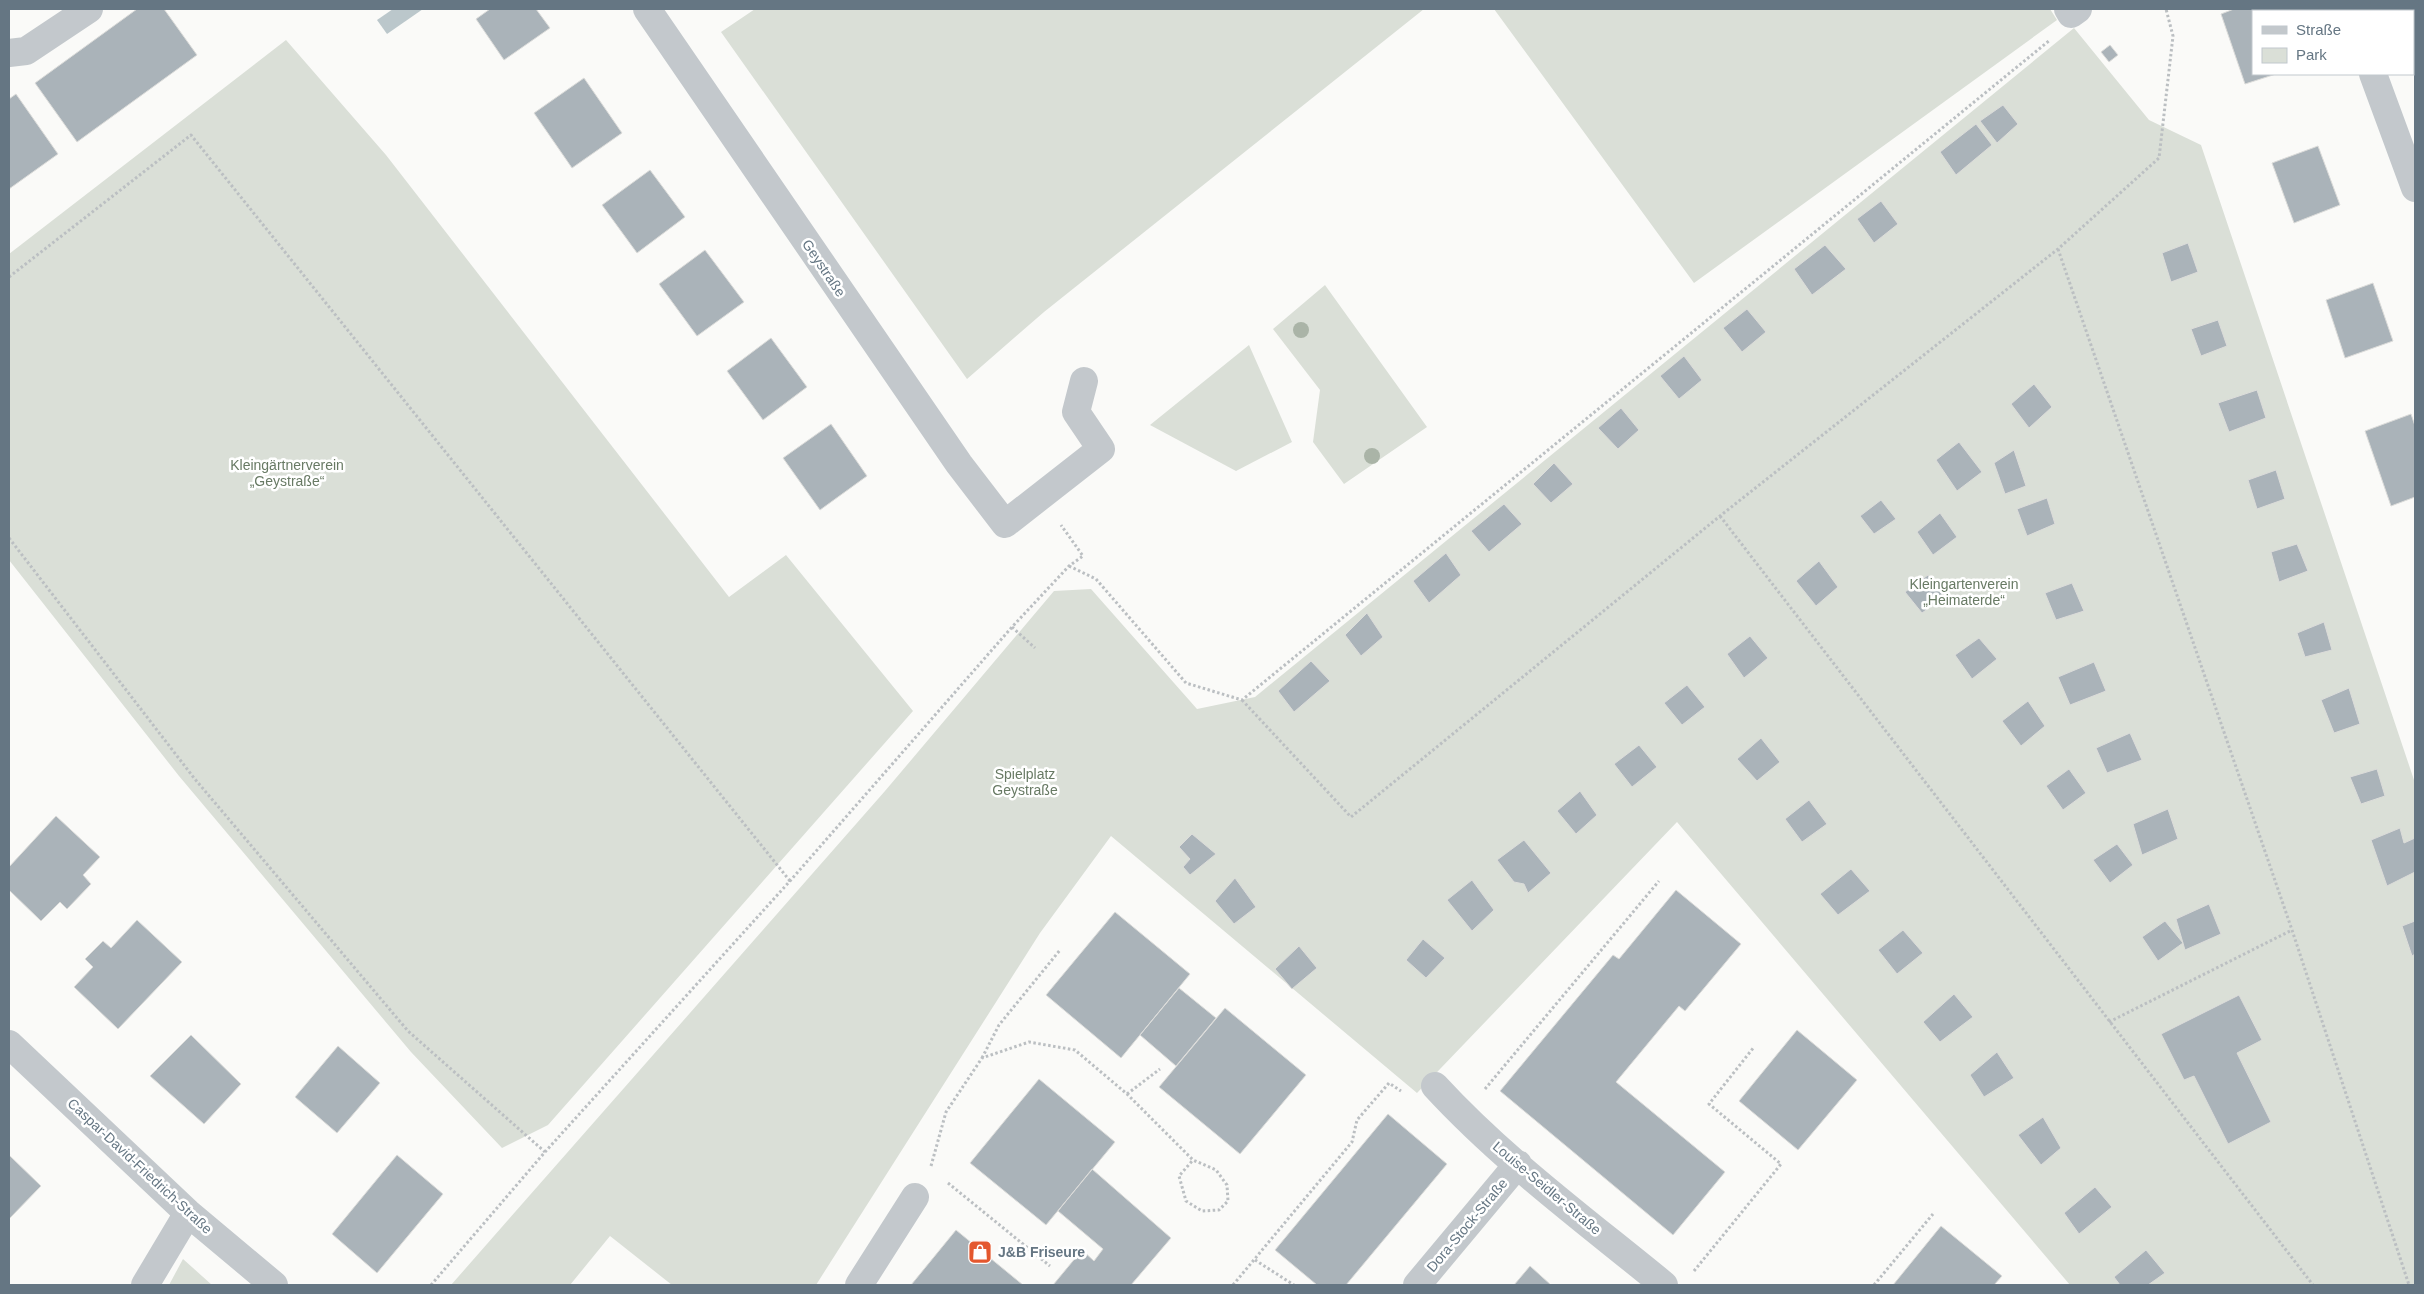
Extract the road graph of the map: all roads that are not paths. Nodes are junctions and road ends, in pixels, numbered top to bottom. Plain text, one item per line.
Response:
1 (90, 9) edge
2 (647, 9) edge
3 (9, 53) edge
4 (2373, 75) edge
5 (2415, 188) edge
6 (1084, 382) dead end
7 (9, 1044) edge
8 (1435, 1086) road end
9 (1518, 1164) junction
10 (915, 1197) road end
11 (188, 1213) junction
12 (1676, 1281) edge
13 (145, 1285) edge
14 (274, 1285) edge
15 (860, 1285) edge
16 (1417, 1285) edge

1 - 3 street
2 - 6 street, Geystraße
4 - 5 street
7 - 11 street, Caspar-David-Friedrich-Straße
8 - 9 street, Louise-Seidler-Straße
9 - 12 street, Louise-Seidler-Straße
9 - 16 street, Dora-Stock-Straße
10 - 15 street
11 - 13 street
11 - 14 street, Caspar-David-Friedrich-Straße

